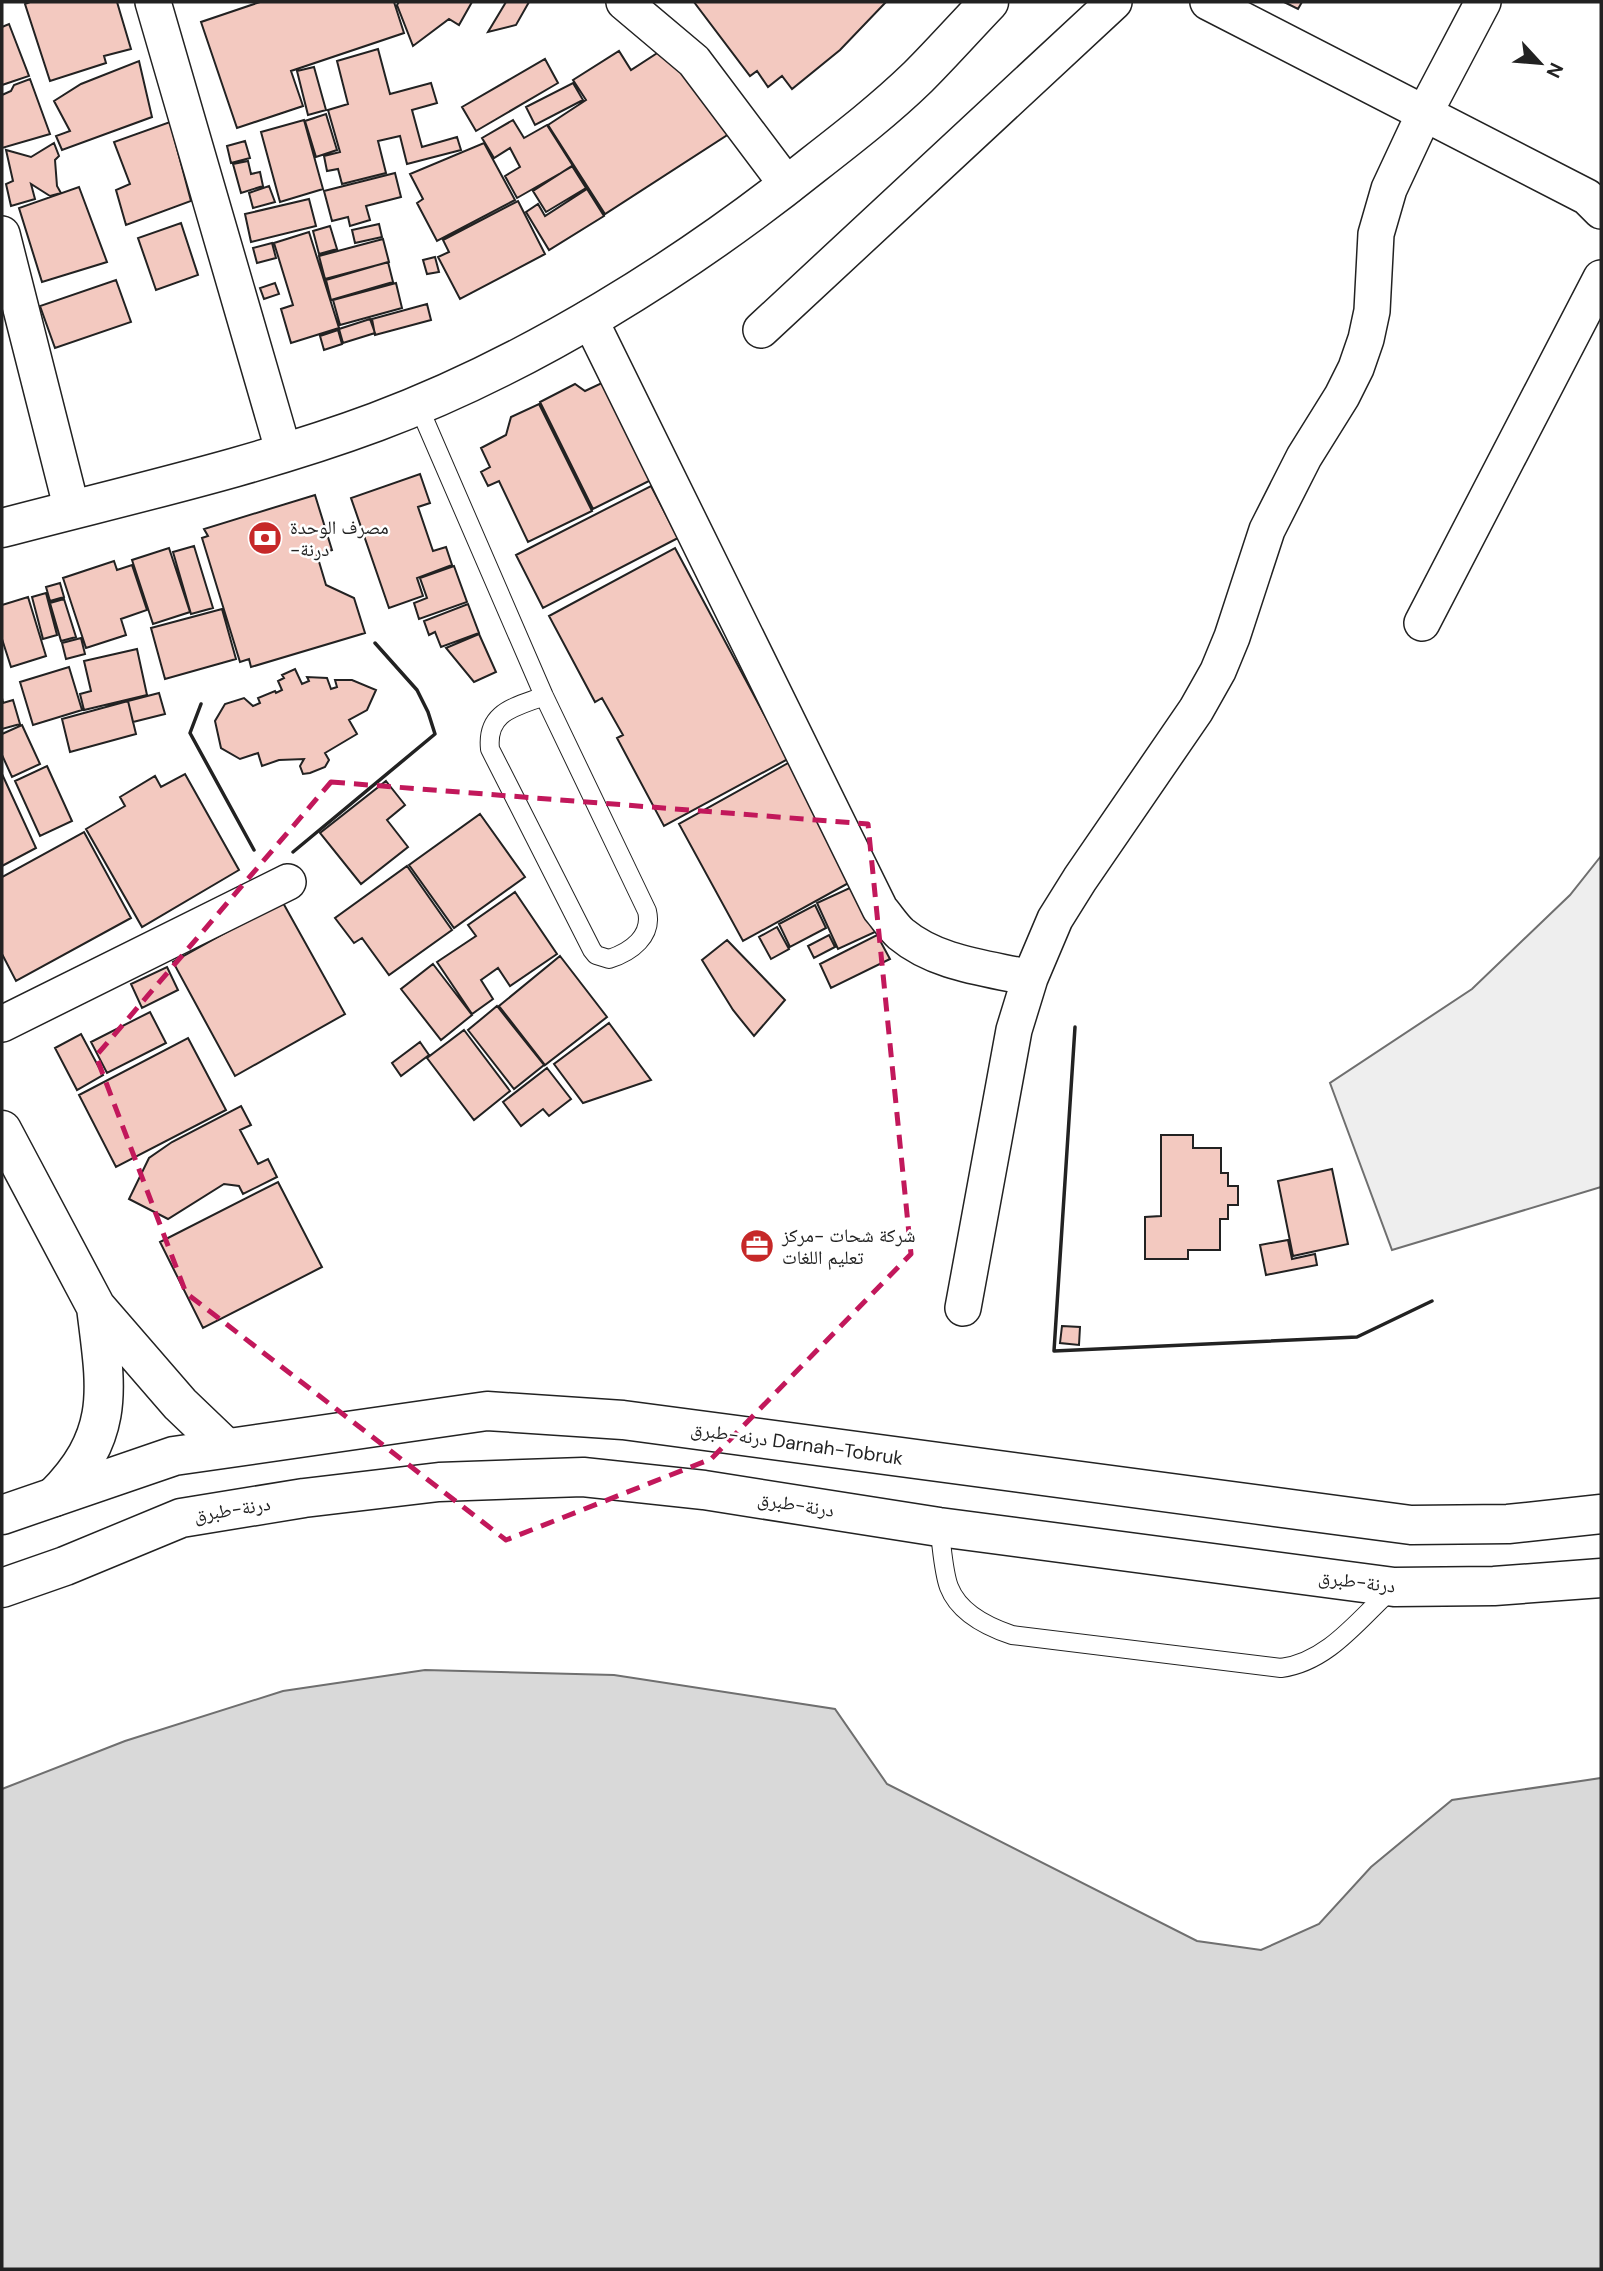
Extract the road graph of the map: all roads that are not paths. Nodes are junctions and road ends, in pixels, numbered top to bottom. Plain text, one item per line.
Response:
1 (153, 2) edge
2 (624, 2) edge
3 (989, 2) edge
4 (1114, 2) edge
5 (1208, 2) edge
6 (1483, 2) edge
7 (1424, 114) junction
8 (788, 186) junction
9 (1601, 211) edge
10 (2, 234) edge
11 (1601, 278) edge
12 (589, 318) junction
13 (761, 330) dead end
14 (418, 405) junction
15 (284, 453) junction
16 (72, 510) junction
17 (2, 528) edge
18 (1422, 624) dead end
19 (544, 696) junction
20 (288, 882) dead end
21 (1030, 978) junction
22 (2, 1024) edge
23 (2, 1130) edge
24 (96, 1307) junction
25 (963, 1308) dead end
26 (226, 1448) junction
27 (54, 1497) junction
28 (1601, 1514) edge
29 (2, 1516) edge
30 (939, 1527) junction
31 (1601, 1578) edge
32 (1394, 1587) junction
33 (2, 1588) edge

1 - 15 street
2 - 8 street
3 - 8 main road
4 - 13 street
5 - 7 street
6 - 7 street
7 - 9 street
7 - 21 street
8 - 12 main road
10 - 16 street
11 - 18 street
12 - 14 main road
12 - 21 street
14 - 15 main road
14 - 19 lane
15 - 16 main road
16 - 17 main road
19 - 19 lane
20 - 22 street
21 - 25 street
23 - 24 main road
24 - 26 main road
24 - 27 main road
26 - 27 main road, درنه-طبرق Darnah-Tobruk
26 - 28 main road, درنه-طبرق Darnah-Tobruk
27 - 29 main road, درنه-طبرق Darnah-Tobruk
30 - 32 main road, درنة-طبرق
30 - 32 lane
30 - 33 main road, درنة-طبرق
31 - 32 main road, درنة-طبرق

